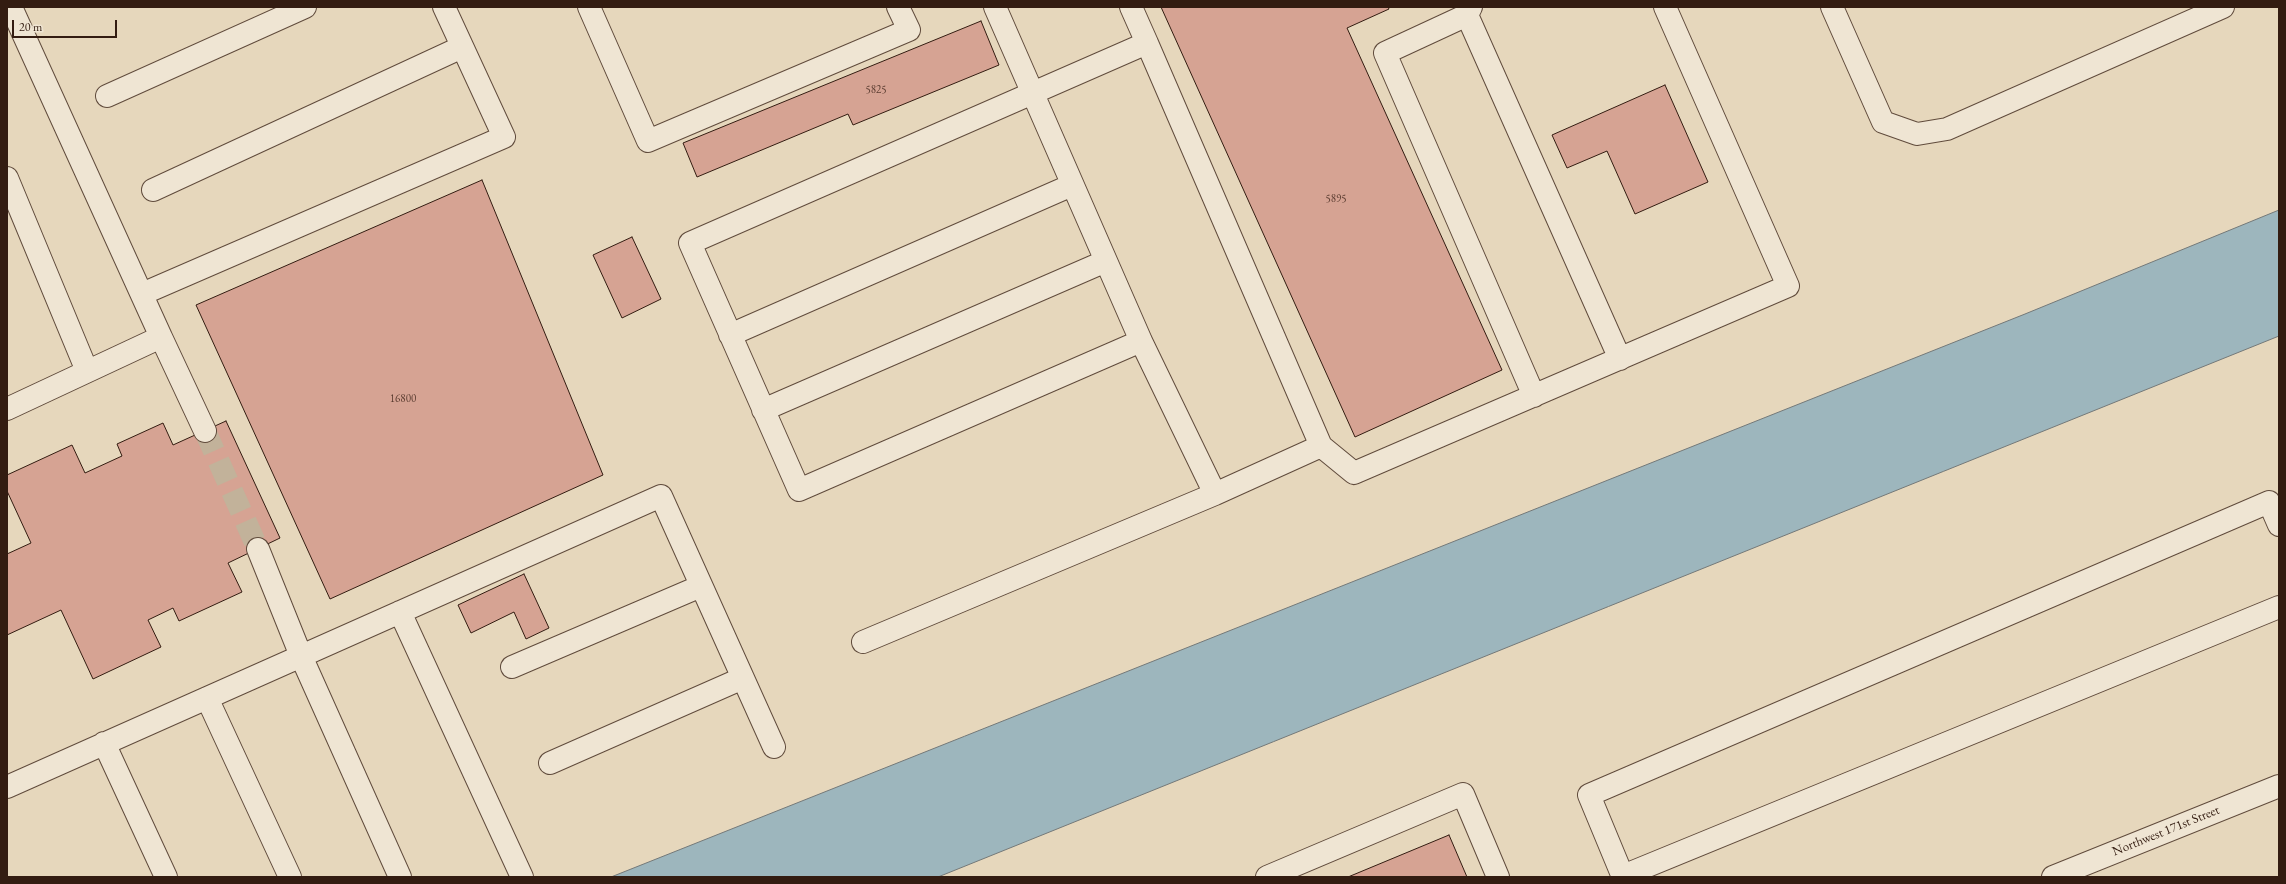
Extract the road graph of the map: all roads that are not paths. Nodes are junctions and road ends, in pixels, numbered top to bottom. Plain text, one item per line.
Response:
1 (11, 7) edge
2 (305, 7) edge
3 (444, 7) edge
4 (589, 7) edge
5 (898, 7) edge
6 (995, 7) edge
7 (1131, 7) edge
8 (1665, 7) edge
9 (1832, 7) edge
10 (2223, 7) edge
11 (1469, 11) edge
12 (1147, 43) junction
13 (462, 47) junction
14 (1033, 93) junction
15 (107, 96) dead end
16 (7, 178) edge
17 (1072, 185) junction
18 (153, 190) dead end
19 (1106, 261) junction
20 (142, 294) junction
21 (730, 334) junction
22 (161, 337) junction
23 (1141, 341) junction
24 (1620, 359) junction
25 (87, 371) junction
26 (1534, 396) junction
27 (7, 409) edge
28 (763, 410) junction
29 (205, 431) tunnel mouth
30 (1321, 446) junction
31 (1215, 494) junction
32 (2279, 525) edge
33 (258, 549) tunnel mouth
34 (701, 586) junction
35 (2279, 607) edge
36 (400, 612) junction
37 (863, 642) dead end
38 (302, 656) junction
39 (512, 667) dead end
40 (743, 678) junction
41 (207, 698) junction
42 (104, 744) junction
43 (774, 747) dead end
44 (550, 763) dead end
45 (2279, 786) edge
46 (7, 787) edge
47 (1623, 876) edge
48 (166, 877) edge
49 (290, 877) edge
50 (400, 877) edge
51 (522, 877) edge
52 (1267, 877) edge
53 (1498, 877) edge
54 (2053, 877) edge

1 - 20 street
2 - 15 street
3 - 13 street
4 - 5 street
6 - 14 street
7 - 12 street
8 - 24 street
9 - 10 street
11 - 24 street
11 - 26 street
12 - 14 street
12 - 30 street
13 - 18 street
13 - 20 street
14 - 17 street
14 - 21 street
16 - 25 street
17 - 19 street
17 - 21 street
19 - 23 street
19 - 28 street
20 - 22 street
21 - 28 street
22 - 25 street
22 - 29 street
23 - 28 street
23 - 31 street
24 - 26 street
25 - 27 street
26 - 30 street
30 - 31 street
31 - 37 street
32 - 47 street
33 - 38 street
34 - 36 street
34 - 39 street
34 - 40 street
35 - 47 street
36 - 38 street
36 - 51 street
38 - 41 street
38 - 50 street
40 - 43 street
40 - 44 street
41 - 42 street
41 - 49 street
42 - 46 street
42 - 48 street
45 - 54 street, Northwest 171st Street
52 - 53 street

